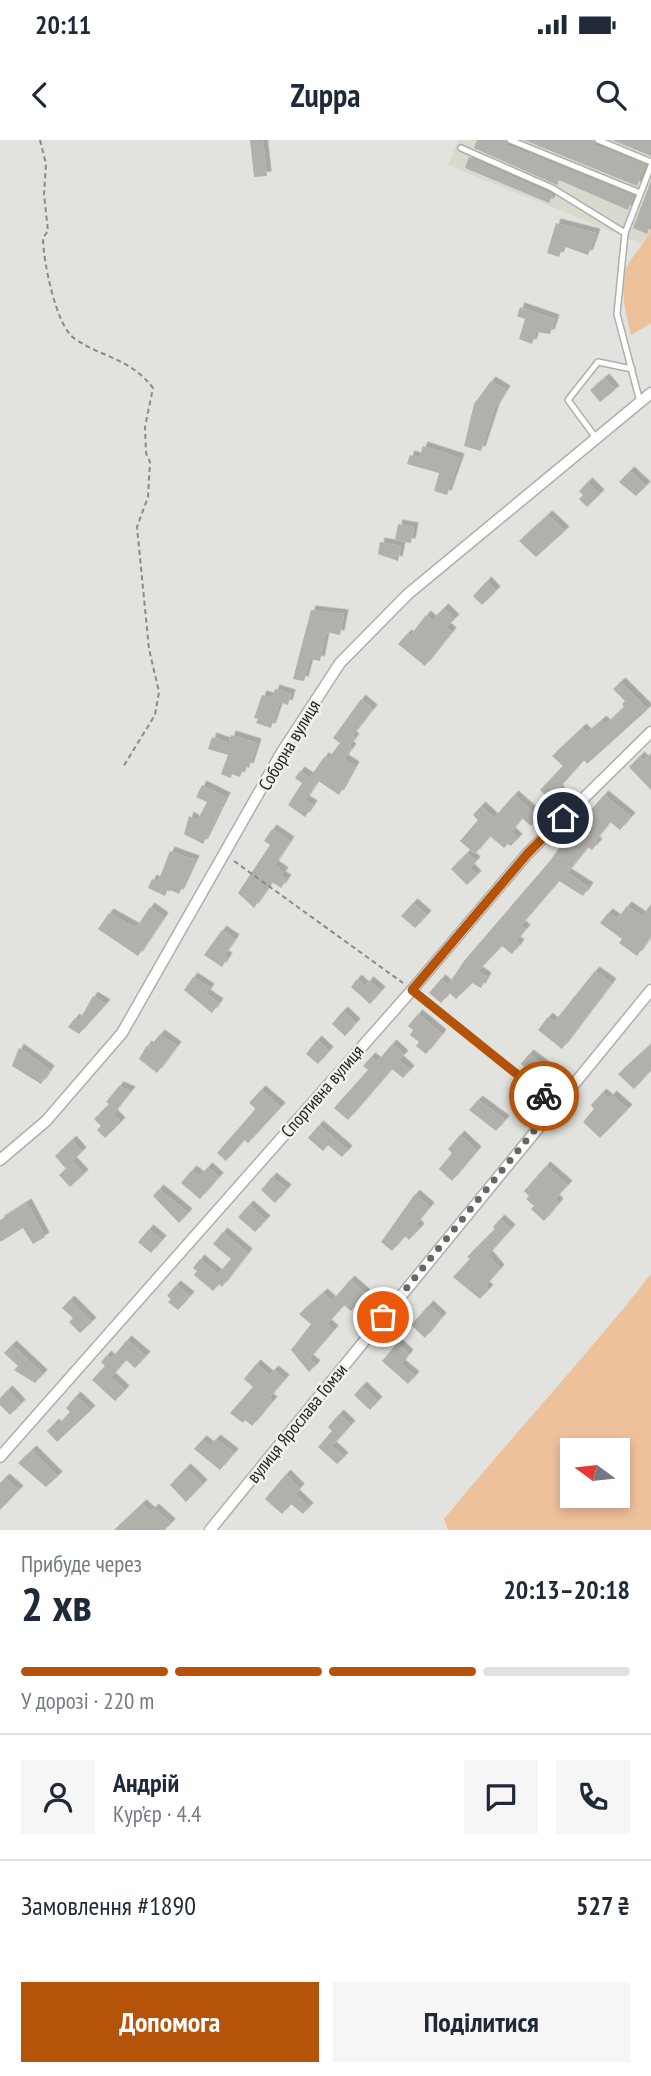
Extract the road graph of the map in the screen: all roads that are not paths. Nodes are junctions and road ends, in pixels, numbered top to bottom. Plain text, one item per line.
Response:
1 (510, 140) edge
2 (598, 140) edge
3 (461, 148) dead end
4 (651, 164) edge
5 (640, 193) junction
6 (625, 233) junction
7 (632, 369) junction
8 (651, 393) edge
9 (640, 402) junction
10 (596, 438) junction
11 (651, 732) edge
12 (412, 990) junction
13 (651, 990) edge
14 (555, 1105) junction
15 (0, 1160) edge
16 (0, 1457) edge
17 (210, 1530) edge

1 - 5 lane
2 - 4 lane
3 - 6 lane
4 - 5 lane
5 - 6 lane
6 - 7 lane
7 - 9 lane
7 - 10 lane
8 - 9 street, Соборна вулиця
9 - 10 street, Соборна вулиця
10 - 15 street, Соборна вулиця
11 - 12 street, Спортивна вулиця
12 - 14 lane
12 - 16 street, Спортивна вулиця
13 - 14 street, вулиця Ярослава Гомзи
14 - 17 street, вулиця Ярослава Гомзи

